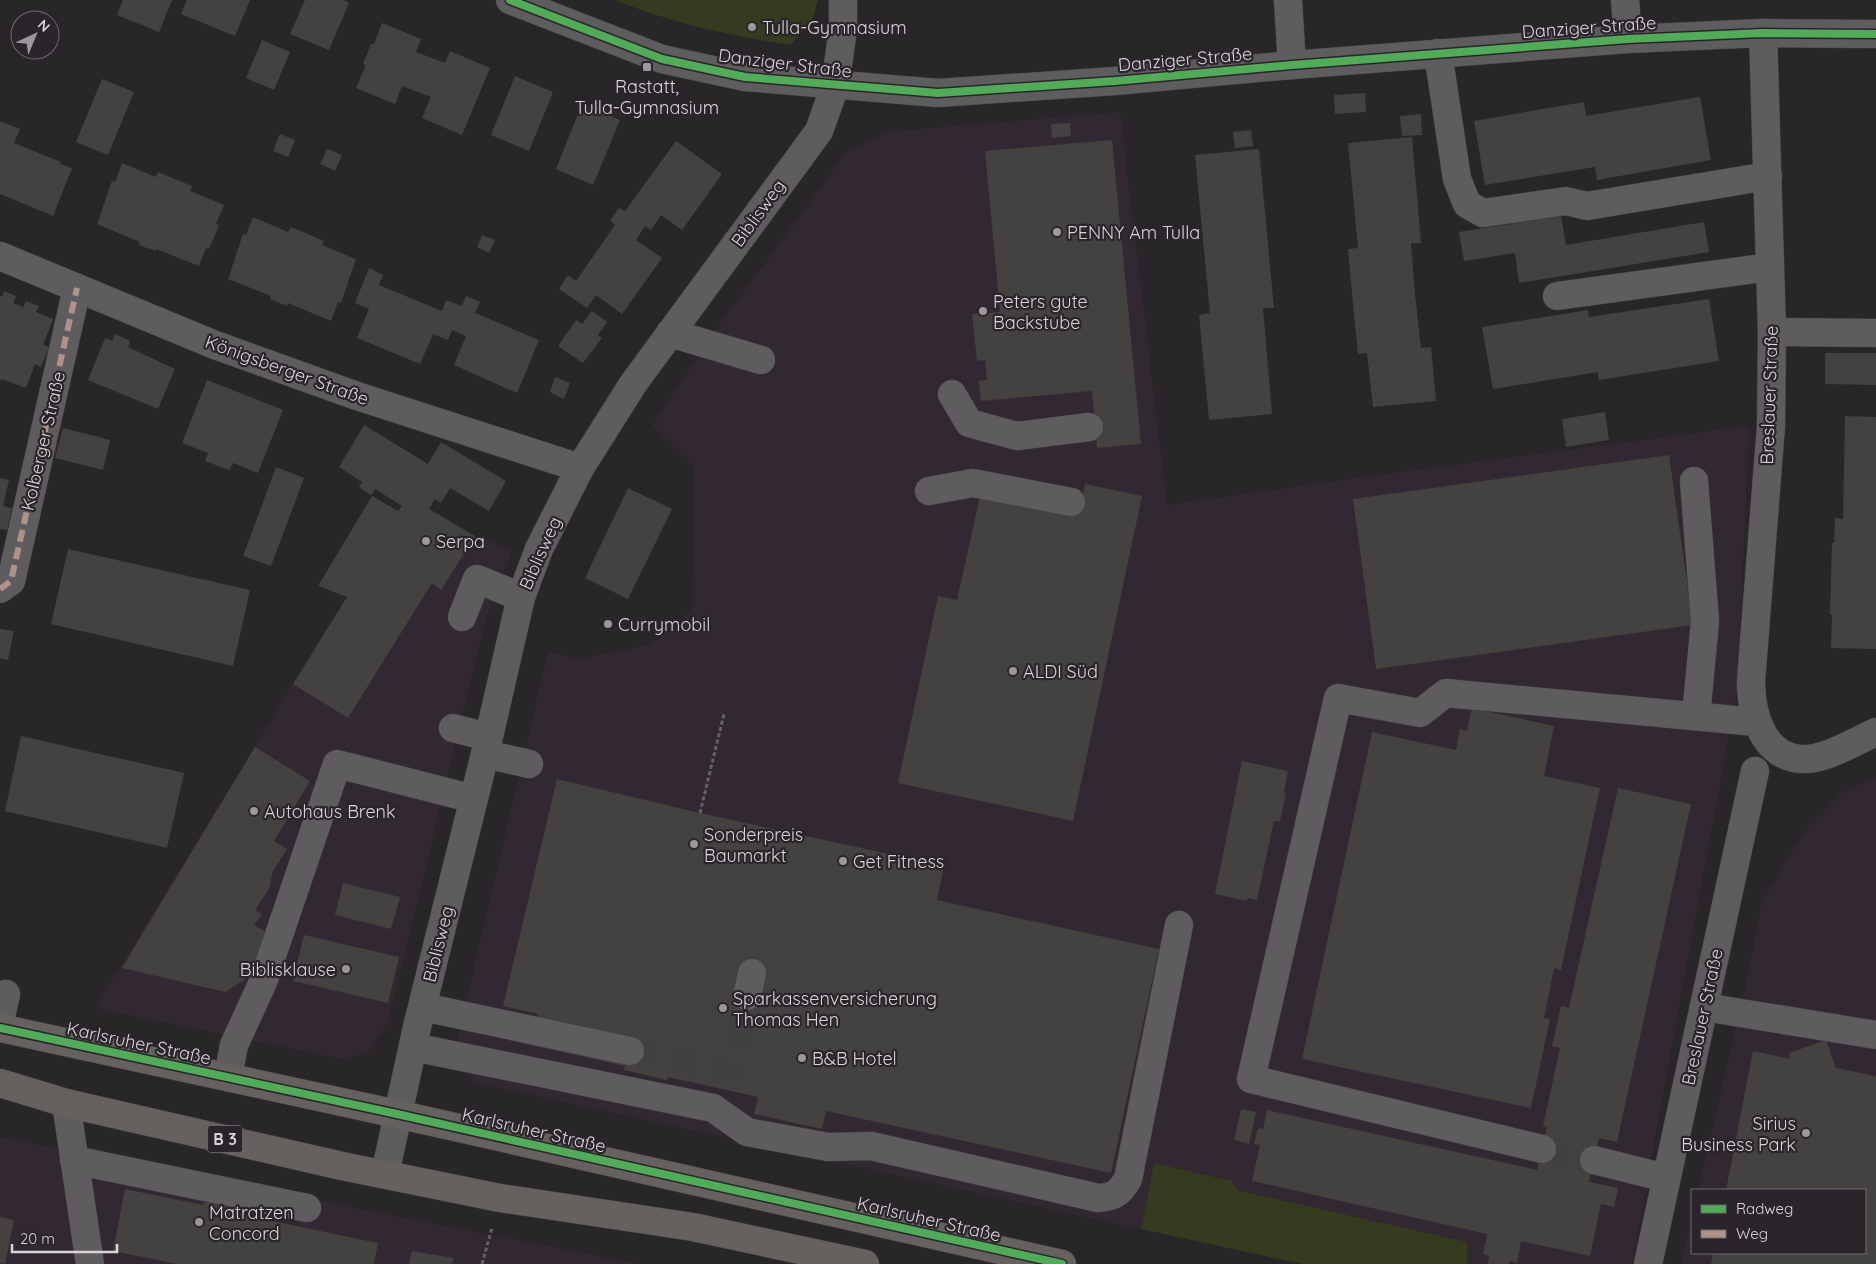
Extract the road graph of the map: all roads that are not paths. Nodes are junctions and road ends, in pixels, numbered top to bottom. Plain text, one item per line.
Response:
1 (510, 0) edge
2 (844, 0) edge
3 (1288, 0) edge
4 (1625, 0) edge
5 (1764, 33) junction
6 (1876, 34) edge
7 (1628, 39) junction
8 (1438, 53) junction
9 (1292, 64) junction
10 (835, 86) junction
11 (1768, 176) junction
12 (0, 256) edge
13 (1770, 267) junction
14 (77, 288) junction
15 (1557, 296) dead end
16 (1772, 332) junction
17 (670, 333) junction
18 (1876, 333) edge
19 (761, 360) dead end
20 (952, 394) dead end
21 (1089, 427) dead end
22 (580, 468) junction
23 (1694, 481) dead end
24 (929, 491) dead end
25 (1071, 502) dead end
26 (0, 589) edge
27 (521, 597) junction
28 (462, 617) dead end
29 (1696, 716) junction
30 (1756, 722) junction
31 (453, 728) dead end
32 (1876, 732) edge
33 (487, 745) junction
34 (528, 764) dead end
35 (1755, 771) dead end
36 (474, 799) junction
37 (1179, 925) dead end
38 (6, 994) dead end
39 (1704, 1007) junction
40 (423, 1008) junction
41 (0, 1021) edge
42 (0, 1028) edge
43 (1876, 1035) edge
44 (413, 1047) junction
45 (630, 1051) tunnel mouth
46 (228, 1077) junction
47 (0, 1083) edge
48 (66, 1103) junction
49 (397, 1114) junction
50 (1542, 1149) tunnel mouth
51 (74, 1160) junction
52 (1594, 1160) tunnel mouth
53 (385, 1174) junction
54 (1666, 1178) junction
55 (306, 1208) dead end
56 (90, 1264) edge
57 (865, 1264) edge
58 (1062, 1264) edge
59 (1648, 1264) edge

1 - 10 street, Danziger Straße
2 - 10 street, Biblisweg
3 - 9 street
4 - 7 street
5 - 6 street, Danziger Straße
5 - 7 street, Danziger Straße
5 - 11 street, Breslauer Straße
7 - 8 street, Danziger Straße
8 - 9 street, Danziger Straße
8 - 11 street
9 - 10 street, Danziger Straße
10 - 17 street, Biblisweg
11 - 13 street, Breslauer Straße
12 - 14 street, Königsberger Straße
13 - 15 street
13 - 16 street, Breslauer Straße
14 - 22 street, Königsberger Straße
14 - 26 street, Kolberger Straße
16 - 18 street
16 - 30 street, Breslauer Straße
17 - 19 street
17 - 22 street, Biblisweg
20 - 21 street
22 - 27 street, Biblisweg
23 - 29 street
24 - 25 street
27 - 28 street
27 - 33 street, Biblisweg
29 - 30 street
29 - 50 street
30 - 32 street, Breslauer Straße
31 - 33 street
33 - 34 street
33 - 36 street, Biblisweg
35 - 39 street, Breslauer Straße
36 - 40 street, Biblisweg
36 - 46 street
37 - 44 street
38 - 41 street
39 - 43 street
39 - 54 street, Breslauer Straße
40 - 44 street, Biblisweg
40 - 45 street
42 - 46 main road, Karlsruher Straße
44 - 49 street, Biblisweg
46 - 49 main road, Karlsruher Straße
47 - 48 main road, B 3
48 - 51 street
48 - 53 main road, B 3
49 - 53 street, Biblisweg
49 - 58 main road, Karlsruher Straße
51 - 55 street
51 - 56 street
52 - 54 street
53 - 57 main road, B 3
54 - 59 street, Breslauer Straße

